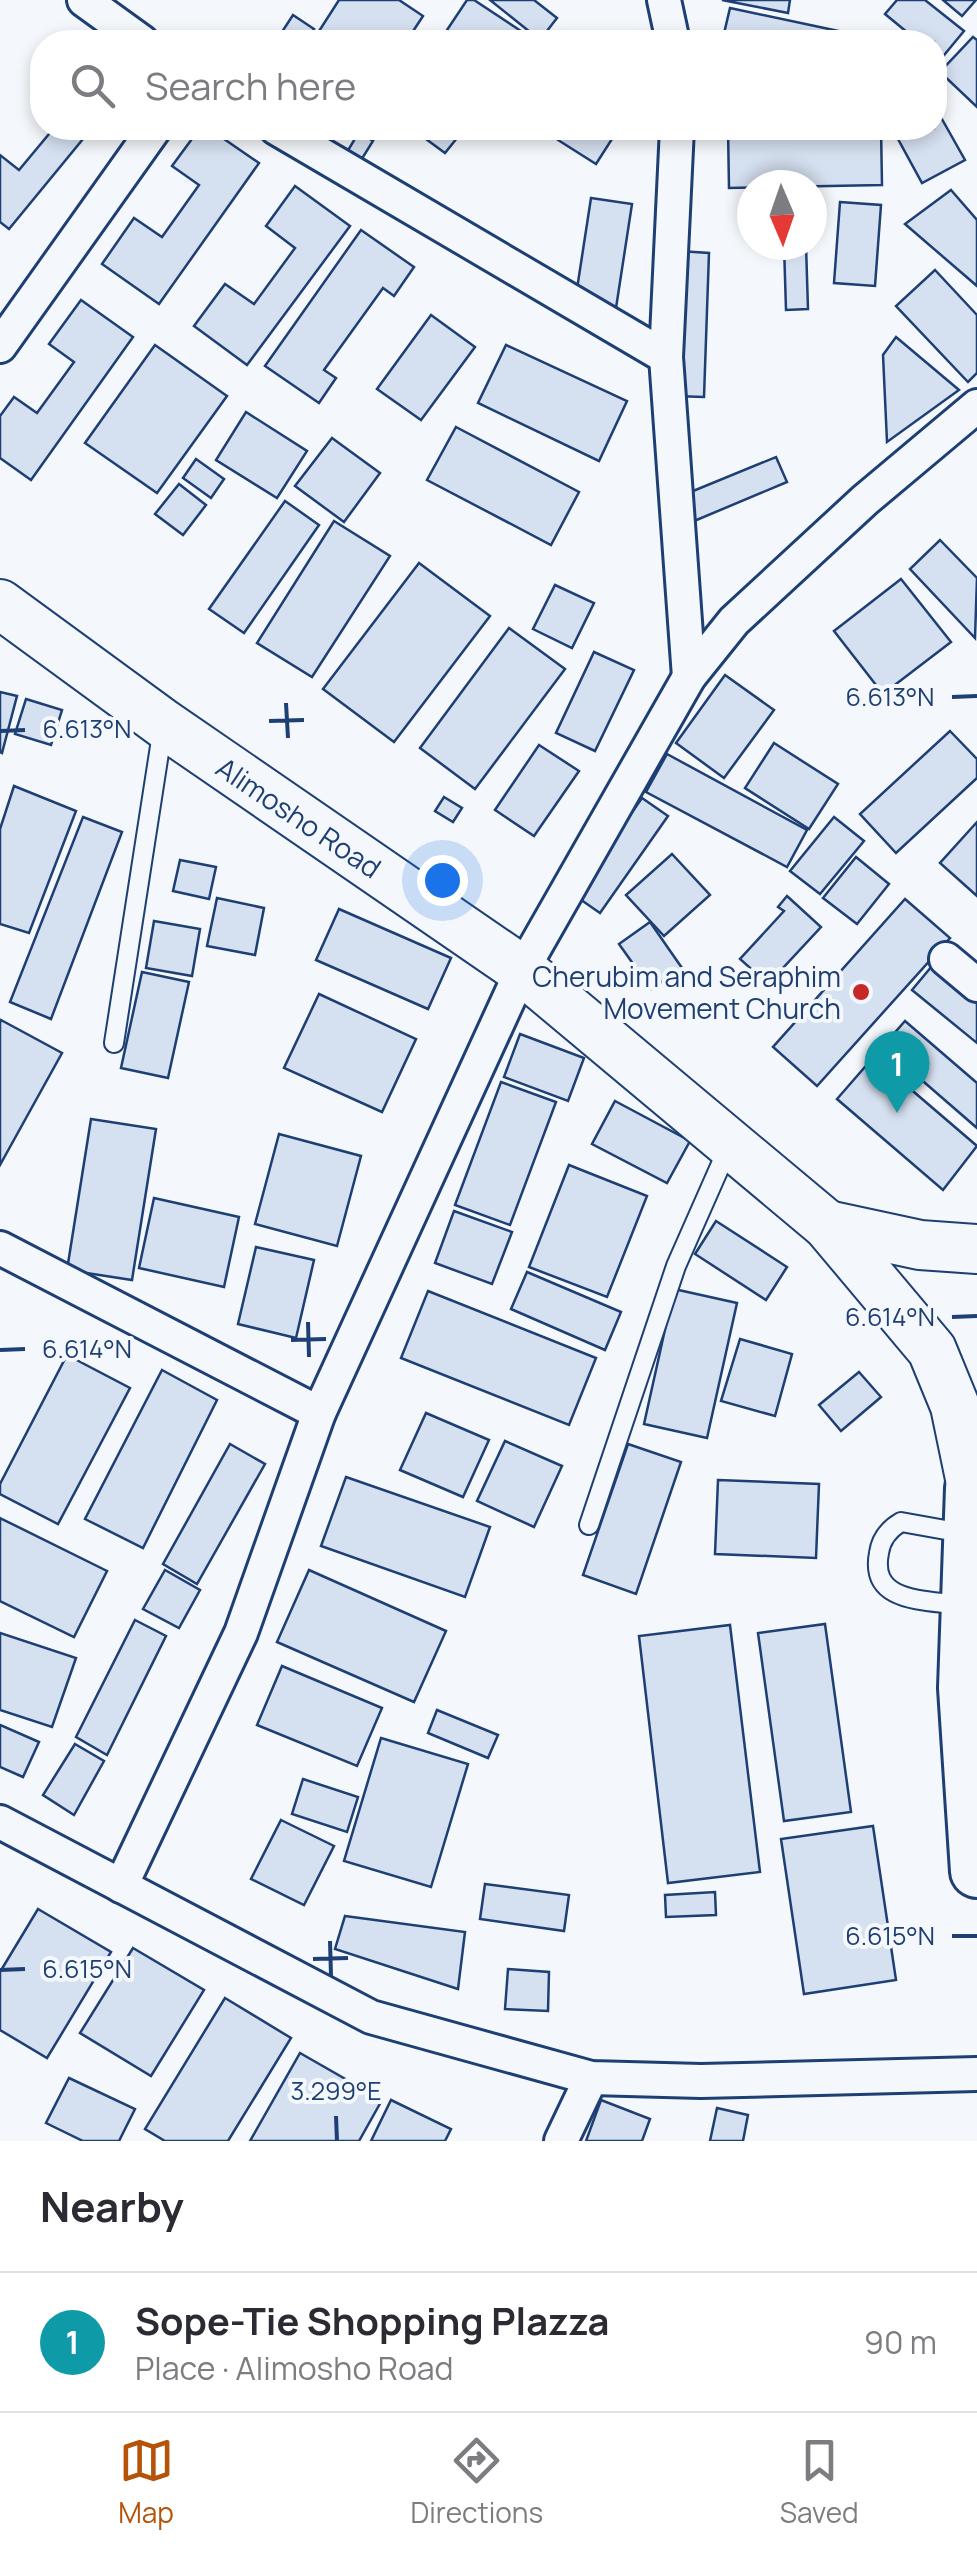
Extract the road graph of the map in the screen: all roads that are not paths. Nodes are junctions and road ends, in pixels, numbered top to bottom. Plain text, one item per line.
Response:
1 (84, 0) edge
2 (664, 0) edge
3 (125, 30) edge
4 (670, 30) edge
5 (146, 140) edge
6 (297, 140) edge
7 (676, 140) edge
8 (0, 346) edge
9 (666, 356) junction
10 (977, 406) edge
11 (0, 604) edge
12 (689, 677) junction
13 (164, 724) junction
14 (946, 959) dead end
15 (522, 970) junction
16 (977, 985) edge
17 (114, 1042) dead end
18 (729, 1146) junction
19 (828, 1224) junction
20 (0, 1248) edge
21 (977, 1249) edge
22 (318, 1413) junction
23 (974, 1500) edge
24 (589, 1525) dead end
25 (967, 1606) junction
26 (0, 1822) edge
27 (977, 1871) edge
28 (121, 1886) junction
29 (977, 2074) edge
30 (591, 2078) junction
31 (561, 2141) edge

1 - 3 street
2 - 4 street
5 - 8 street
6 - 9 street
7 - 9 street
9 - 12 street
10 - 12 street
11 - 13 main road, Alimosho Road
12 - 15 street
13 - 15 main road, Alimosho Road
13 - 17 lane
14 - 16 street
15 - 18 main road, Alimosho Road
15 - 22 street
18 - 19 main road, Alimosho Road
18 - 24 lane
19 - 21 main road, Alimosho Road
19 - 23 main road, Alimosho Road
20 - 22 street
22 - 28 street
23 - 25 main road
23 - 25 lane
25 - 27 main road
26 - 28 street
28 - 30 street
29 - 30 street
30 - 31 street

